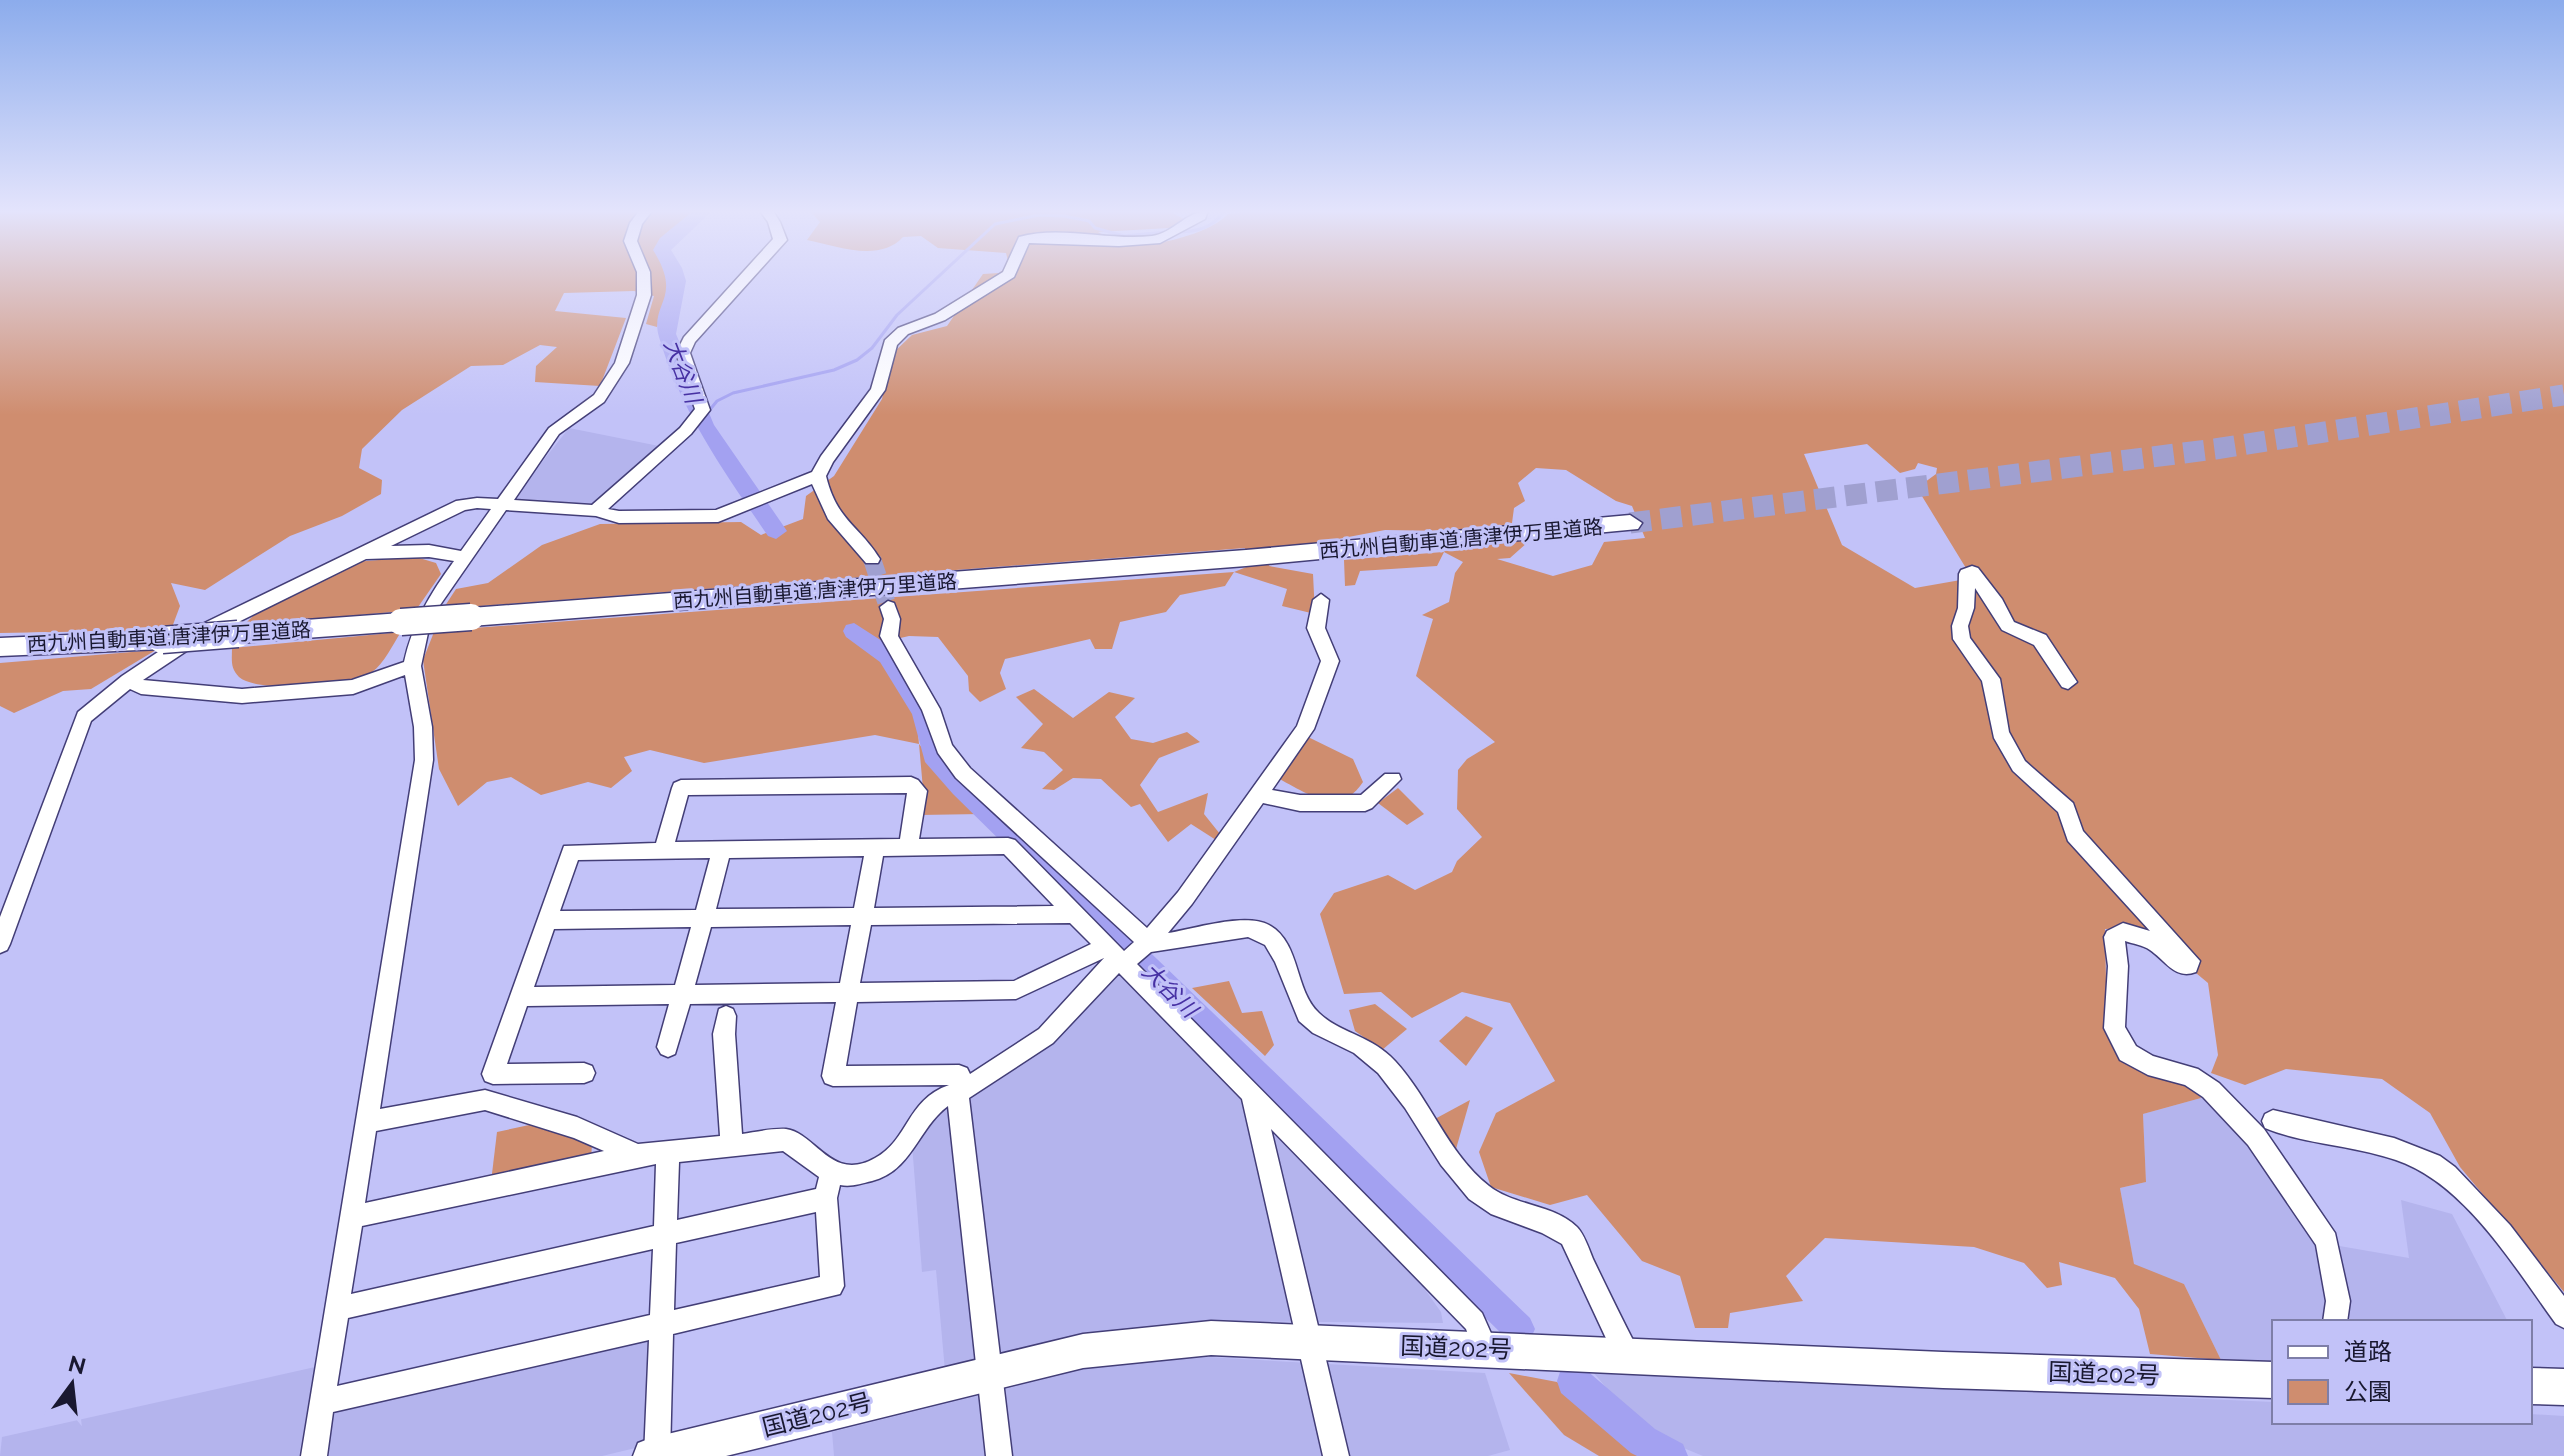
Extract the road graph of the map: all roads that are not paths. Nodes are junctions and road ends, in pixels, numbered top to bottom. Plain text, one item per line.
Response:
1 (645, 279) edge
2 (745, 279) edge
3 (1001, 279) edge
4 (818, 476) junction
5 (501, 505) junction
6 (596, 511) junction
7 (1630, 523) tunnel mouth
8 (362, 552) junction
9 (464, 557) junction
10 (872, 559) tunnel mouth
11 (1321, 600) dead end
12 (888, 607) tunnel mouth
13 (0, 647) edge
14 (412, 666) junction
15 (128, 681) junction
16 (2068, 682) dead end
17 (1392, 779) dead end
18 (1259, 795) junction
19 (908, 847) junction
20 (875, 848) junction
21 (663, 850) junction
22 (722, 850) junction
23 (8, 904) edge
24 (1075, 914) junction
25 (862, 916) junction
26 (703, 918) junction
27 (547, 920) junction
28 (0, 944) edge
29 (1130, 951) junction
30 (846, 994) junction
31 (682, 996) junction
32 (519, 997) junction
33 (726, 1016) dead end
34 (668, 1047) dead end
35 (584, 1073) dead end
36 (962, 1091) junction
37 (1252, 1095) junction
38 (2273, 1121) dead end
39 (367, 1122) junction
40 (732, 1146) junction
41 (668, 1152) junction
42 (637, 1155) junction
43 (831, 1172) junction
44 (826, 1198) junction
45 (352, 1217) junction
46 (665, 1235) junction
47 (337, 1309) junction
48 (2564, 1316) edge
49 (2335, 1320) edge
50 (663, 1324) junction
51 (1307, 1342) junction
52 (1486, 1349) junction
53 (1627, 1355) junction
54 (989, 1372) junction
55 (2272, 1380) edge
56 (2532, 1386) edge
57 (2564, 1387) edge
58 (323, 1402) junction
59 (314, 1456) edge
60 (655, 1456) edge
61 (999, 1456) edge
62 (1336, 1456) edge

1 - 5 street
2 - 6 street
3 - 4 street
4 - 6 street
4 - 10 street
5 - 6 street
5 - 8 street
5 - 9 street
7 - 13 highway, 西九州自動車道;唐津伊万里道路, bridge
8 - 9 street
8 - 15 street
9 - 14 street
11 - 18 street
12 - 29 street
14 - 15 street
14 - 39 street
15 - 23 street
16 - 49 street
17 - 18 street
18 - 29 street
19 - 20 street
19 - 21 street
19 - 24 street
20 - 22 street
20 - 25 street
21 - 22 street
21 - 27 street
22 - 26 street
23 - 28 street
24 - 25 street
24 - 29 street
25 - 26 street
25 - 30 street
26 - 27 street
26 - 31 street
27 - 32 street
29 - 30 street
29 - 36 street
29 - 37 street
29 - 53 street
30 - 31 street
30 - 36 street
31 - 32 street
31 - 34 street
32 - 35 street
33 - 40 street
36 - 43 street
36 - 54 street
37 - 51 street
37 - 52 street
38 - 48 street
39 - 42 street
39 - 45 street
40 - 41 street
40 - 43 street
41 - 42 street
41 - 46 street
42 - 45 street
43 - 44 street
44 - 46 street
44 - 50 street
45 - 47 street
46 - 47 street
46 - 50 street
47 - 58 street
50 - 58 street
50 - 60 street
51 - 52 highway, 国道202号
51 - 54 highway, 国道202号
51 - 62 street
52 - 53 highway, 国道202号
53 - 55 highway, 国道202号
54 - 60 highway, 国道202号
54 - 61 street
56 - 57 highway
58 - 59 street

